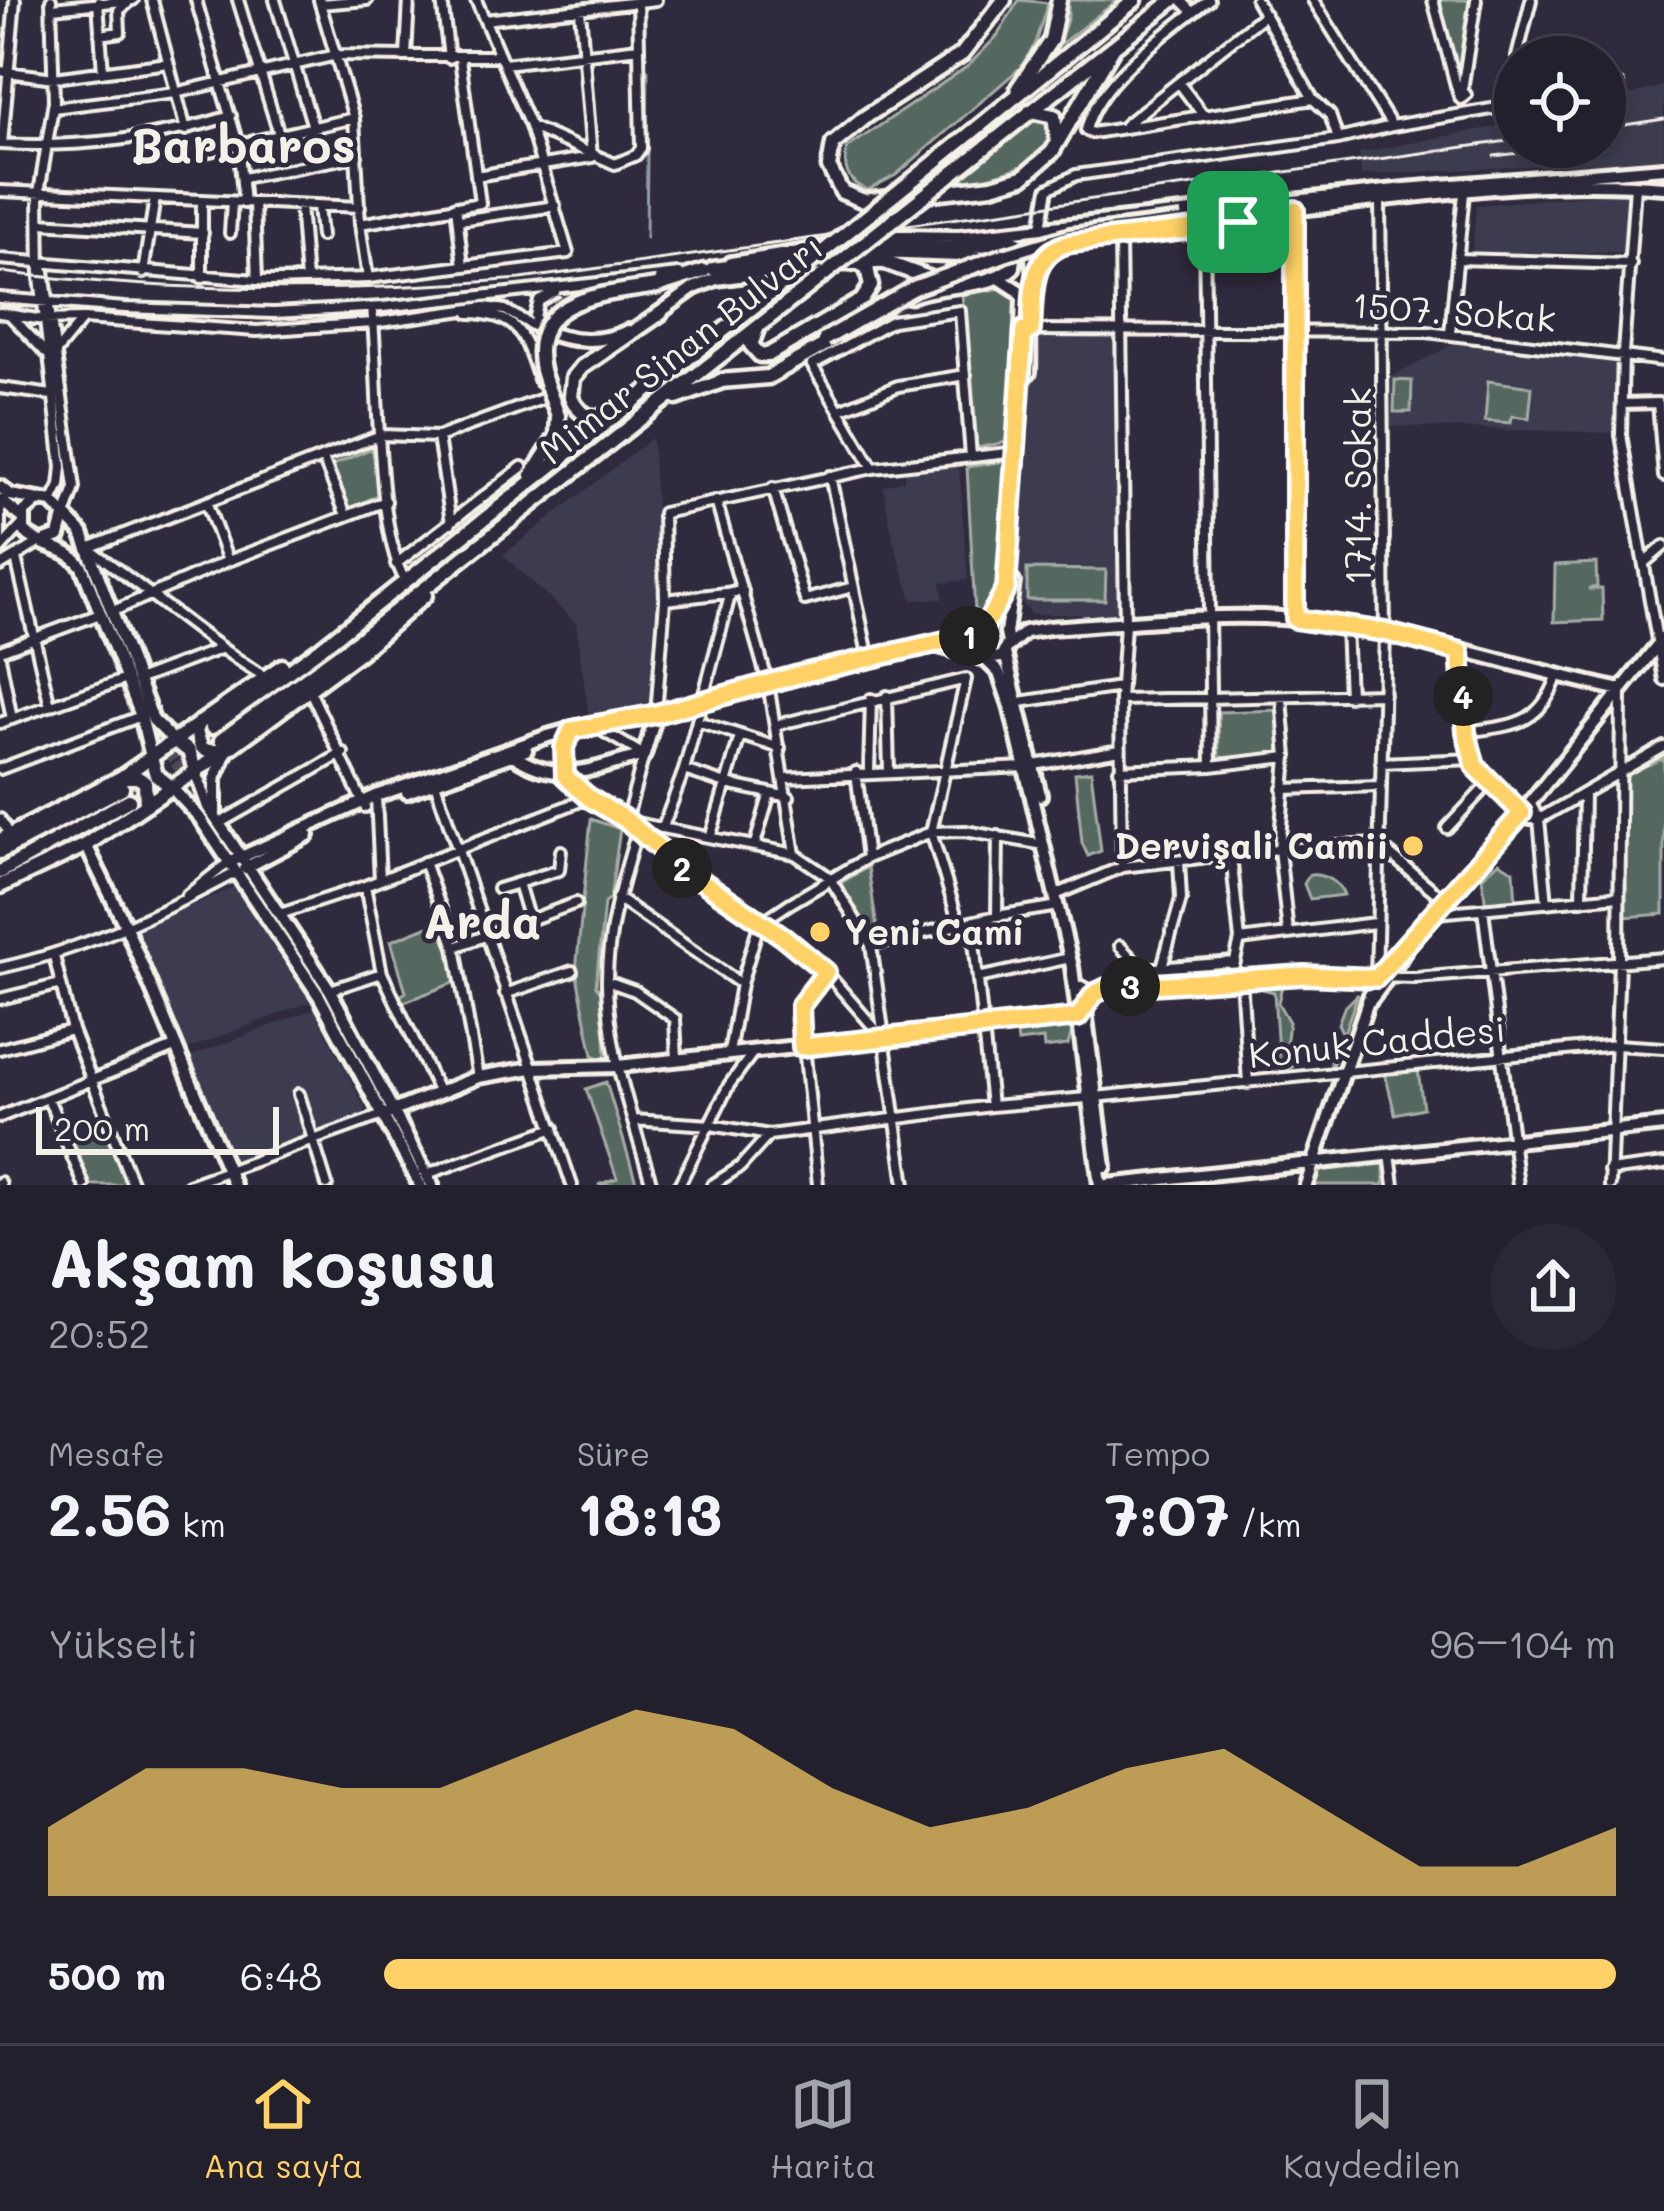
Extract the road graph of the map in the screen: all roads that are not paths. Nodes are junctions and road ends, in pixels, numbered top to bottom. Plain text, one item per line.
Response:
1 (16, 0) edge
2 (132, 0) edge
3 (152, 0) edge
4 (196, 0) edge
5 (238, 0) edge
6 (275, 0) edge
7 (367, 0) edge
8 (409, 0) edge
9 (442, 0) edge
10 (476, 0) edge
11 (656, 0) edge
12 (1004, 0) edge
13 (1059, 0) edge
14 (1135, 0) edge
15 (1177, 0) edge
16 (1256, 0) edge
17 (1313, 0) edge
18 (1433, 0) edge
19 (1476, 0) edge
20 (1531, 0) edge
21 (1205, 1) edge
22 (319, 2) edge
23 (638, 2) edge
24 (98, 3) edge
25 (51, 4) edge
26 (592, 4) edge
27 (580, 10) junction
28 (1193, 12) junction
29 (1265, 14) junction
30 (485, 20) junction
31 (100, 35) junction
32 (1520, 36) edge
33 (639, 48) junction
34 (1113, 48) junction
35 (583, 54) junction
36 (336, 55) junction
37 (406, 56) junction
38 (449, 58) junction
39 (460, 58) junction
40 (502, 60) junction
41 (168, 63) junction
42 (296, 64) junction
43 (4, 71) edge
44 (103, 72) junction
45 (260, 74) junction
46 (54, 78) junction
47 (1179, 83) junction
48 (223, 84) junction
49 (175, 93) junction
50 (1461, 94) junction
51 (1313, 99) junction
52 (1494, 107) edge
53 (53, 109) junction
54 (1467, 110) junction
55 (1030, 111) junction
56 (998, 112) junction
57 (231, 116) junction
58 (1203, 116) junction
59 (355, 118) junction
60 (530, 126) junction
61 (1393, 126) junction
62 (313, 127) junction
63 (1121, 128) junction
64 (187, 130) junction
65 (279, 134) junction
66 (1338, 139) junction
67 (1, 144) edge
68 (238, 144) junction
69 (47, 146) junction
70 (1052, 152) junction
71 (188, 156) dead end
72 (357, 156) junction
73 (592, 157) junction
74 (542, 167) junction
75 (1664, 168) edge
76 (476, 176) junction
77 (244, 178) junction
78 (1635, 184) junction
79 (1664, 187) edge
80 (0, 191) edge
81 (39, 193) junction
82 (1464, 193) junction
83 (155, 198) junction
84 (1380, 200) junction
85 (202, 201) junction
86 (232, 202) junction
87 (249, 203) junction
88 (300, 205) junction
89 (318, 206) junction
90 (456, 206) junction
91 (555, 206) junction
92 (360, 208) junction
93 (1295, 210) junction
94 (1276, 212) junction
95 (460, 220) junction
96 (40, 223) junction
97 (360, 224) junction
98 (1041, 227) junction
99 (1204, 228) junction
100 (149, 232) junction
101 (203, 233) junction
102 (230, 233) dead end
103 (321, 236) dead end
104 (1120, 238) junction
105 (989, 245) junction
106 (1004, 255) junction
107 (0, 259) edge
108 (1457, 259) junction
109 (837, 262) junction
110 (41, 263) junction
111 (1631, 263) junction
112 (463, 266) junction
113 (709, 270) junction
114 (143, 272) junction
115 (1035, 273) junction
116 (202, 278) junction
117 (368, 278) junction
118 (999, 278) junction
119 (257, 280) junction
120 (306, 280) junction
121 (959, 283) junction
122 (568, 286) junction
123 (0, 298) edge
124 (45, 302) junction
125 (372, 308) junction
126 (456, 313) junction
127 (661, 313) junction
128 (4, 314) edge
129 (83, 319) junction
130 (47, 320) junction
131 (374, 323) junction
132 (758, 327) junction
133 (538, 329) junction
134 (1294, 329) junction
135 (1028, 330) junction
136 (1384, 330) junction
137 (1208, 331) junction
138 (1124, 332) junction
139 (1450, 333) junction
140 (1623, 353) junction
141 (51, 354) junction
142 (1664, 361) edge
143 (966, 375) junction
144 (720, 381) junction
145 (0, 388) edge
146 (52, 395) junction
147 (545, 398) junction
148 (1622, 404) junction
149 (653, 409) junction
150 (840, 410) junction
151 (621, 411) junction
152 (381, 435) junction
153 (438, 437) junction
154 (1017, 452) junction
155 (970, 457) junction
156 (323, 459) junction
157 (544, 460) junction
158 (522, 467) dead end
159 (873, 467) junction
160 (830, 476) junction
161 (1664, 476) edge
162 (0, 488) edge
163 (772, 488) junction
164 (511, 498) junction
165 (0, 500) edge
166 (38, 501) junction
167 (386, 501) junction
168 (716, 501) junction
169 (52, 502) junction
170 (207, 504) junction
171 (0, 509) edge
172 (346, 515) junction
173 (64, 517) junction
174 (22, 521) junction
175 (452, 524) junction
176 (0, 537) edge
177 (40, 542) junction
178 (1664, 545) edge
179 (88, 548) junction
180 (0, 549) edge
181 (16, 558) junction
182 (228, 561) junction
183 (1644, 563) junction
184 (396, 564) junction
185 (0, 566) edge
186 (446, 572) junction
187 (405, 580) junction
188 (854, 587) junction
189 (743, 591) junction
190 (731, 592) junction
191 (152, 593) junction
192 (665, 599) junction
193 (107, 613) junction
194 (1212, 618) junction
195 (1295, 619) junction
196 (1125, 623) junction
197 (1346, 626) junction
198 (980, 630) junction
199 (1385, 632) junction
200 (1006, 633) junction
201 (37, 638) junction
202 (1662, 640) edge
203 (936, 646) junction
204 (220, 649) junction
205 (1006, 651) junction
206 (1460, 652) junction
207 (0, 654) edge
208 (981, 657) junction
209 (869, 659) junction
210 (1557, 676) junction
211 (266, 677) junction
212 (132, 680) junction
213 (1664, 680) edge
214 (768, 683) junction
215 (1120, 687) junction
216 (1621, 690) junction
217 (310, 691) junction
218 (1384, 694) junction
219 (887, 695) junction
220 (1348, 696) junction
221 (871, 699) junction
222 (1282, 699) junction
223 (1120, 700) junction
224 (703, 701) junction
225 (1209, 701) junction
226 (1020, 702) junction
227 (50, 706) junction
228 (656, 714) junction
229 (141, 716) junction
230 (12, 718) junction
231 (697, 721) junction
232 (0, 724) edge
233 (206, 724) junction
234 (591, 724) junction
235 (776, 724) junction
236 (572, 730) junction
237 (1466, 732) junction
238 (740, 736) junction
239 (173, 740) junction
240 (224, 745) junction
241 (1664, 747) edge
242 (780, 748) junction
243 (1120, 750) junction
244 (343, 753) junction
245 (513, 755) junction
246 (644, 755) junction
247 (151, 757) junction
248 (1287, 758) junction
249 (1473, 759) junction
250 (1381, 763) junction
251 (1030, 766) junction
252 (1211, 766) junction
253 (0, 769) edge
254 (946, 769) junction
255 (195, 770) junction
256 (684, 770) junction
257 (1119, 770) junction
258 (1622, 770) junction
259 (889, 771) junction
260 (856, 772) junction
261 (869, 772) junction
262 (565, 776) junction
263 (785, 778) junction
264 (1491, 782) junction
265 (435, 783) junction
266 (726, 784) junction
267 (170, 786) junction
268 (1380, 786) junction
269 (124, 788) junction
270 (1283, 789) junction
271 (1584, 792) junction
272 (770, 794) junction
273 (789, 797) junction
274 (589, 798) junction
275 (370, 801) junction
276 (146, 806) junction
277 (1531, 814) junction
278 (218, 819) junction
279 (626, 820) junction
280 (663, 827) junction
281 (1447, 828) dead end
282 (2, 829) edge
283 (637, 831) junction
284 (931, 832) junction
285 (711, 835) junction
286 (998, 836) junction
287 (755, 844) junction
288 (1378, 844) junction
289 (86, 845) junction
290 (1045, 846) junction
291 (1280, 849) junction
292 (456, 850) junction
293 (561, 851) dead end
294 (0, 852) edge
295 (795, 854) junction
296 (1231, 855) junction
297 (867, 858) junction
298 (1179, 861) junction
299 (424, 862) junction
300 (238, 865) junction
301 (1122, 867) junction
302 (0, 872) edge
303 (829, 878) junction
304 (380, 880) junction
305 (518, 884) junction
306 (0, 886) edge
307 (365, 886) junction
308 (498, 889) dead end
309 (1619, 896) junction
310 (617, 898) junction
311 (1059, 900) junction
312 (1582, 900) junction
313 (1446, 902) junction
314 (576, 903) dead end
315 (1547, 903) junction
316 (1484, 909) junction
317 (280, 914) junction
318 (1435, 914) junction
319 (997, 916) junction
320 (529, 920) junction
321 (972, 922) junction
322 (1375, 923) junction
323 (759, 924) junction
324 (959, 924) junction
325 (126, 927) junction
326 (1288, 933) junction
327 (487, 936) junction
328 (1240, 940) junction
329 (871, 945) junction
330 (1120, 946) dead end
331 (455, 947) junction
332 (1406, 947) junction
333 (54, 956) junction
334 (1070, 958) junction
335 (1664, 958) edge
336 (1399, 960) junction
337 (1235, 962) junction
338 (1619, 963) junction
339 (1162, 967) junction
340 (0, 968) edge
341 (572, 970) dead end
342 (1492, 971) junction
343 (826, 972) junction
344 (382, 973) junction
345 (1241, 977) junction
346 (978, 978) junction
347 (1380, 978) junction
348 (1414, 978) junction
349 (607, 981) junction
350 (61, 984) junction
351 (741, 984) junction
352 (1082, 986) junction
353 (1106, 988) junction
354 (324, 992) junction
355 (505, 994) junction
356 (0, 999) edge
357 (1082, 1012) junction
358 (982, 1029) junction
359 (72, 1030) junction
360 (885, 1040) junction
361 (1616, 1045) junction
362 (177, 1046) junction
363 (802, 1047) junction
364 (0, 1048) edge
365 (1664, 1048) edge
366 (754, 1051) junction
367 (729, 1053) junction
368 (1500, 1057) junction
369 (677, 1060) junction
370 (618, 1066) junction
371 (532, 1068) junction
372 (1345, 1073) junction
373 (478, 1077) junction
374 (93, 1080) junction
375 (1248, 1083) junction
376 (438, 1091) junction
377 (299, 1094) dead end
378 (1091, 1097) junction
379 (48, 1098) junction
380 (991, 1106) junction
381 (388, 1114) junction
382 (0, 1117) edge
383 (894, 1119) junction
384 (633, 1120) junction
385 (711, 1125) junction
386 (1664, 1125) edge
387 (554, 1128) junction
388 (812, 1130) junction
389 (1610, 1131) junction
390 (769, 1135) junction
391 (313, 1141) junction
392 (1512, 1142) junction
393 (1390, 1154) junction
394 (1316, 1161) junction
395 (1664, 1164) edge
396 (1286, 1165) junction
397 (228, 1170) junction
398 (1609, 1171) junction
399 (426, 1182) edge
400 (716, 1184) edge
401 (84, 1185) edge
402 (133, 1185) edge
403 (188, 1185) edge
404 (234, 1185) edge
405 (327, 1185) edge
406 (572, 1185) edge
407 (652, 1185) edge
408 (679, 1185) edge
409 (818, 1185) edge
410 (905, 1185) edge
411 (1105, 1185) edge
412 (1306, 1185) edge
413 (1394, 1185) edge
414 (1517, 1185) edge
415 (1610, 1185) edge

1 - 43 street
2 - 24 street
2 - 31 street
3 - 41 street
4 - 48 street
5 - 45 street
6 - 42 street
7 - 22 street
8 - 37 street
9 - 38 street
10 - 30 street
11 - 23 street
12 - 70 highway
13 - 56 highway
14 - 56 highway
15 - 28 street
15 - 34 highway, Mimar Sinan Bulvarı
16 - 29 street
17 - 61 street
18 - 50 street
19 - 50 street
20 - 32 street
21 - 28 street
22 - 36 street
23 - 26 street
23 - 33 street
24 - 25 street
24 - 31 street
25 - 46 street
26 - 27 street
27 - 30 street
27 - 35 street
28 - 63 street
29 - 47 street
29 - 51 street
30 - 40 street
31 - 44 street
33 - 35 street
33 - 73 street
34 - 55 highway, Mimar Sinan Bulvarı
34 - 70 highway
35 - 40 street
35 - 73 street
36 - 37 street
36 - 42 street
36 - 59 street
37 - 38 street
38 - 39 street
39 - 40 street
39 - 76 street
40 - 60 street
41 - 44 street
41 - 49 street
42 - 45 street
42 - 62 street
43 - 46 street
43 - 67 street
44 - 46 street
45 - 48 street
45 - 65 street
46 - 53 street
47 - 58 street
47 - 63 street
48 - 49 street
48 - 57 street
49 - 53 street
49 - 64 street
50 - 54 street
51 - 58 street
51 - 66 street
52 - 54 street
53 - 69 street
54 - 61 street
55 - 70 highway
55 - 132 highway, Mimar Sinan Bulvarı, bridge
56 - 151 highway, bridge
57 - 64 street
57 - 68 street
58 - 63 street
59 - 62 street
59 - 72 street
60 - 73 street
60 - 74 street
61 - 66 street
62 - 65 street
64 - 69 street
65 - 68 street
66 - 98 street
67 - 69 street
68 - 71 street
68 - 77 street
69 - 81 street
72 - 77 street
72 - 92 street
73 - 74 street
74 - 76 street
74 - 91 street
75 - 98 main road
76 - 90 street
77 - 87 street
78 - 79 main road
78 - 82 main road
78 - 111 street
80 - 81 street
81 - 83 street
81 - 96 street
82 - 84 main road
82 - 108 street
83 - 85 street
83 - 100 street
84 - 93 main road
84 - 136 street, 1714. Sokak
85 - 86 street
85 - 101 street
86 - 87 street
86 - 102 street
87 - 88 street
87 - 119 street
88 - 89 street
88 - 120 street
89 - 92 street
89 - 103 street
90 - 95 street
90 - 97 street
91 - 95 street
91 - 112 street
92 - 97 street
93 - 94 main road
93 - 134 street
94 - 99 main road
94 - 106 main road, bridge
95 - 112 street
96 - 100 street
96 - 110 street
97 - 117 street
98 - 113 main road
99 - 104 main road
99 - 137 street
100 - 101 street
100 - 114 street
101 - 116 street
104 - 115 main road
104 - 138 street
105 - 113 highway
105 - 115 highway
105 - 118 highway
106 - 109 main road, bridge
106 - 144 highway, bridge
107 - 110 street
108 - 111 street
108 - 139 street
109 - 121 highway
109 - 127 main road
109 - 132 highway
110 - 114 street
110 - 124 street
111 - 140 street
112 - 117 street
113 - 122 street
113 - 157 highway, bridge
114 - 116 street
115 - 135 main road
116 - 119 street
117 - 120 street
118 - 121 highway
118 - 135 main road
119 - 120 street
121 - 144 highway
122 - 125 street
122 - 133 street
123 - 124 street
124 - 125 street
124 - 130 street
125 - 131 street
126 - 131 street
126 - 133 street
126 - 147 street
127 - 133 main road
127 - 151 highway
128 - 130 street
128 - 141 street
129 - 130 street
129 - 131 street
129 - 141 street
130 - 141 street
131 - 152 street
132 - 149 highway, Mimar Sinan Bulvarı
134 - 136 street, 1507. Sokak
134 - 137 street, 1507. Sokak
134 - 195 street
135 - 138 street, 1507. Sokak
135 - 154 main road
135 - 200 main road
136 - 139 street, 1507. Sokak
136 - 199 street, 1714. Sokak
137 - 138 street, 1507. Sokak
137 - 194 street
138 - 196 street
139 - 140 street, 1507. Sokak
140 - 142 street, 1507. Sokak
140 - 148 street
141 - 146 street
141 - 173 street
143 - 150 street
143 - 150 street
143 - 155 street
144 - 149 highway
145 - 146 street
146 - 169 street
147 - 153 street
147 - 157 street
148 - 161 street
148 - 183 street
149 - 186 highway, Mimar Sinan Bulvarı
150 - 159 street
151 - 164 highway
152 - 153 street
152 - 156 street
152 - 167 street
153 - 175 street
154 - 155 street
154 - 198 main road
155 - 159 street
156 - 170 street
156 - 172 street
157 - 164 highway
158 - 175 street
159 - 160 street
160 - 163 street
160 - 188 street
162 - 166 main road
163 - 168 street
163 - 188 street
164 - 187 highway
165 - 174 main road
166 - 169 main road
166 - 174 main road
167 - 172 street
167 - 184 street
168 - 189 street
168 - 192 street
169 - 173 main road
170 - 179 street
170 - 182 street
171 - 176 street
172 - 182 street
173 - 177 main road
173 - 179 main road
174 - 177 main road
174 - 180 street
175 - 184 street
177 - 181 street
177 - 193 main road
178 - 183 street
179 - 191 street
179 - 193 main road
181 - 185 street
181 - 201 street
182 - 191 street
183 - 202 street
184 - 187 street
186 - 217 highway
186 - 240 highway, Mimar Sinan Bulvarı
187 - 211 highway
187 - 233 highway
188 - 209 street
189 - 190 street
189 - 214 street
190 - 192 street
190 - 224 street
191 - 193 street
191 - 204 street
192 - 228 street
193 - 201 street
193 - 212 main road
194 - 195 main road
194 - 196 main road
194 - 225 street
195 - 197 main road
196 - 205 main road
196 - 215 street
197 - 199 main road
197 - 220 street
198 - 200 main road
198 - 203 main road
198 - 208 main road
199 - 206 main road
199 - 218 street, 1714. Sokak
200 - 205 main road
201 - 207 street
201 - 227 street
202 - 213 street
202 - 216 main road
203 - 208 main road
203 - 209 main road
204 - 211 street
204 - 212 street
205 - 208 main road
205 - 226 main road
206 - 210 main road
206 - 237 street
207 - 230 street
208 - 251 main road
209 - 214 main road
210 - 216 main road
210 - 237 street
211 - 233 highway
212 - 227 street
212 - 229 main road
212 - 239 main road
214 - 224 main road
214 - 235 street
215 - 223 street
215 - 226 street
216 - 258 street
216 - 277 main road
217 - 240 highway
217 - 244 street
218 - 220 street
218 - 250 street, 1714. Sokak
219 - 221 street
219 - 254 street
219 - 259 street
220 - 222 street
221 - 235 street
221 - 261 street
222 - 225 street
222 - 248 street
223 - 225 street
223 - 243 street
224 - 228 main road
224 - 231 street
225 - 252 street
226 - 251 main road
227 - 230 street
228 - 234 main road
228 - 246 main road
229 - 247 main road
229 - 253 street
230 - 232 street
231 - 238 street
231 - 256 street
233 - 239 highway
233 - 240 highway
234 - 236 main road
234 - 246 street
235 - 242 street
236 - 245 main road
236 - 262 street
236 - 275 main road
237 - 249 street
238 - 242 street
238 - 266 street
239 - 247 highway
239 - 255 highway
240 - 255 highway
240 - 278 main road
241 - 258 street
242 - 263 street
243 - 251 street
243 - 257 street
244 - 275 street
244 - 278 street
245 - 262 main road
245 - 265 main road
246 - 262 main road
246 - 279 street
247 - 267 highway
247 - 269 highway
248 - 252 street
248 - 270 street
249 - 250 street
249 - 264 street
250 - 268 street, 1714. Sokak
251 - 254 street
251 - 290 main road
251 - 311 main road
252 - 257 street
254 - 259 street
254 - 284 street
255 - 267 highway
255 - 278 main road
256 - 266 street
256 - 280 street
257 - 301 street
258 - 271 street
258 - 309 street
259 - 261 street
260 - 261 street
260 - 263 street
260 - 297 street
262 - 274 street
263 - 273 street
264 - 277 street
264 - 281 street
265 - 275 main road
265 - 292 street
266 - 272 street
266 - 285 street
267 - 276 highway
267 - 300 main road
268 - 270 street
268 - 288 street, 1714. Sokak
269 - 276 highway
269 - 282 highway
269 - 294 highway
269 - 302 highway
270 - 291 street
271 - 277 street
271 - 312 street
272 - 273 street
272 - 287 street
273 - 295 street
274 - 279 street
274 - 292 street
275 - 300 main road
275 - 304 street
276 - 289 highway
277 - 313 main road
277 - 315 street
278 - 300 main road
279 - 280 street
279 - 283 street
280 - 285 street
283 - 310 street
283 - 323 street
284 - 286 street
284 - 297 street
284 - 324 street
285 - 287 street
286 - 290 street
286 - 319 street
287 - 295 street
288 - 291 street
288 - 313 street
288 - 322 street, 1714. Sokak
289 - 306 highway
289 - 325 main road
290 - 311 main road
291 - 296 street
291 - 326 street
292 - 299 street
292 - 327 street
293 - 305 street
295 - 303 street
296 - 298 street
296 - 328 street
297 - 303 street
298 - 301 street
298 - 339 street
299 - 304 street
299 - 331 street
300 - 317 main road
300 - 325 street
300 - 354 main road
301 - 311 street
303 - 323 street
303 - 329 street
304 - 307 street
305 - 308 street
305 - 320 street
307 - 317 street
307 - 344 street
309 - 312 street
309 - 338 street
310 - 349 street
310 - 351 street
311 - 319 street
311 - 334 main road
311 - 352 main road
312 - 315 street
313 - 318 main road
314 - 320 street
315 - 316 street
316 - 318 street
316 - 342 street
317 - 354 main road
318 - 332 main road
319 - 321 street
320 - 327 street
321 - 324 street
321 - 346 street
322 - 326 street
322 - 347 street, 1714. Sokak
323 - 343 street
323 - 351 street
324 - 329 street
325 - 333 street
325 - 362 main road
326 - 328 street
327 - 331 street
327 - 355 street
328 - 337 street
329 - 360 street
330 - 339 street
331 - 373 street
332 - 336 main road
332 - 347 main road
333 - 340 street
333 - 350 street
334 - 346 street
334 - 357 main road
335 - 338 street
336 - 347 main road
336 - 348 street
337 - 339 street
337 - 345 street
338 - 342 street
338 - 361 street
341 - 355 street
342 - 348 street
342 - 368 street
343 - 360 street
343 - 363 street
344 - 354 street
344 - 376 street
345 - 347 street
345 - 353 street
345 - 375 street
346 - 358 street
347 - 348 street
347 - 372 main road
349 - 369 street
349 - 370 street
350 - 356 street
350 - 359 street
351 - 367 street
352 - 353 street
352 - 357 main road
353 - 357 street
354 - 381 main road
355 - 371 street
357 - 358 main road
357 - 378 main road
358 - 360 main road
358 - 380 street
359 - 364 street
359 - 374 street
360 - 363 main road
360 - 383 street
361 - 365 street, Konuk Caddesi
361 - 368 street, Konuk Caddesi
361 - 389 street
362 - 374 street
362 - 397 main road
363 - 366 main road
363 - 388 street
366 - 367 main road
366 - 385 street
367 - 369 main road
368 - 372 street, Konuk Caddesi
368 - 392 street
369 - 370 main road
370 - 371 main road
370 - 384 street
371 - 373 main road
371 - 387 street
372 - 375 street, Konuk Caddesi
372 - 394 main road
373 - 376 main road
374 - 379 street
374 - 402 street
375 - 378 street, Konuk Caddesi
376 - 381 main road
377 - 391 street
378 - 380 street, Konuk Caddesi
378 - 411 main road
379 - 382 street
379 - 401 street
380 - 383 street, Konuk Caddesi
381 - 391 street
381 - 399 main road
383 - 388 street, Konuk Caddesi
383 - 410 street
384 - 385 street, Konuk Caddesi
384 - 407 street
385 - 390 street, Konuk Caddesi
385 - 408 street
386 - 389 main road
387 - 399 street
387 - 406 street
388 - 390 street, Konuk Caddesi
388 - 409 street
389 - 392 main road
389 - 398 street
390 - 400 street
391 - 397 street
391 - 405 street
392 - 393 main road
392 - 414 street
393 - 394 main road
393 - 413 street
394 - 396 main road
394 - 412 main road
395 - 398 street
396 - 411 main road
396 - 412 main road
397 - 403 street
397 - 404 main road
398 - 415 street

